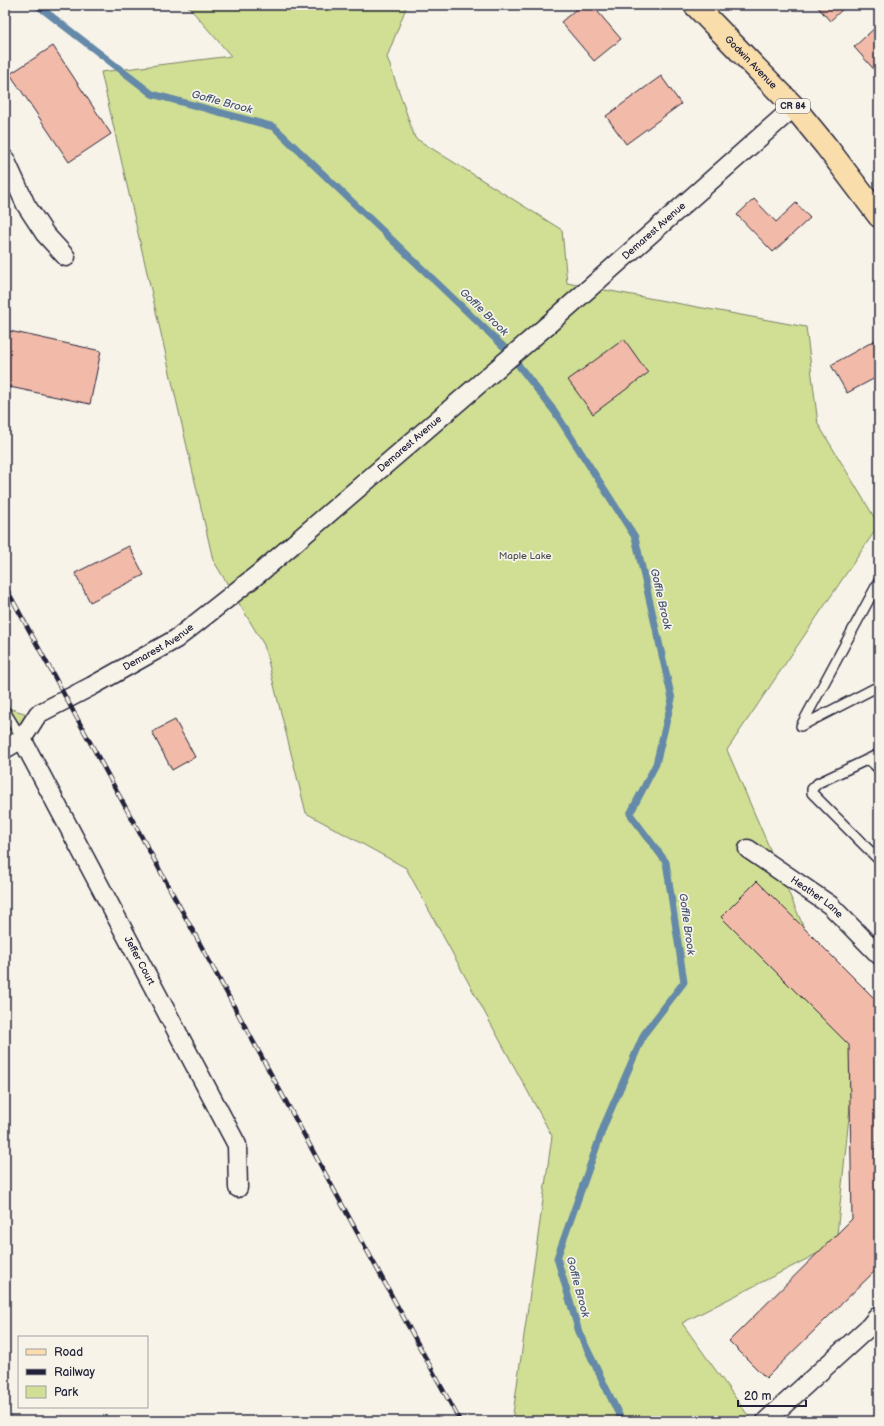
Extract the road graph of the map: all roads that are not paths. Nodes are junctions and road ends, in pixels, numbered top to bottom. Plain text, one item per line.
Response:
1 (695, 5) edge
2 (794, 107) junction
3 (5, 159) edge
4 (879, 216) edge
5 (66, 257) dead end
6 (879, 581) edge
7 (879, 686) edge
8 (5, 712) edge
9 (22, 739) junction
10 (5, 749) edge
11 (879, 754) edge
12 (868, 759) junction
13 (879, 769) edge
14 (748, 849) dead end
15 (879, 860) edge
16 (879, 955) edge
17 (238, 1188) dead end
18 (879, 1315) edge
19 (766, 1421) edge

1 - 2 main road, Godwin Avenue / CR 84
2 - 4 main road, Godwin Avenue / CR 84
2 - 9 street, Demarest Avenue
3 - 5 street
6 - 7 lane
8 - 9 lane
9 - 10 street, Demarest Avenue
9 - 17 street, Jeffer Court
11 - 12 lane
12 - 13 lane
12 - 15 lane
14 - 16 street, Heather Lane
18 - 19 street

